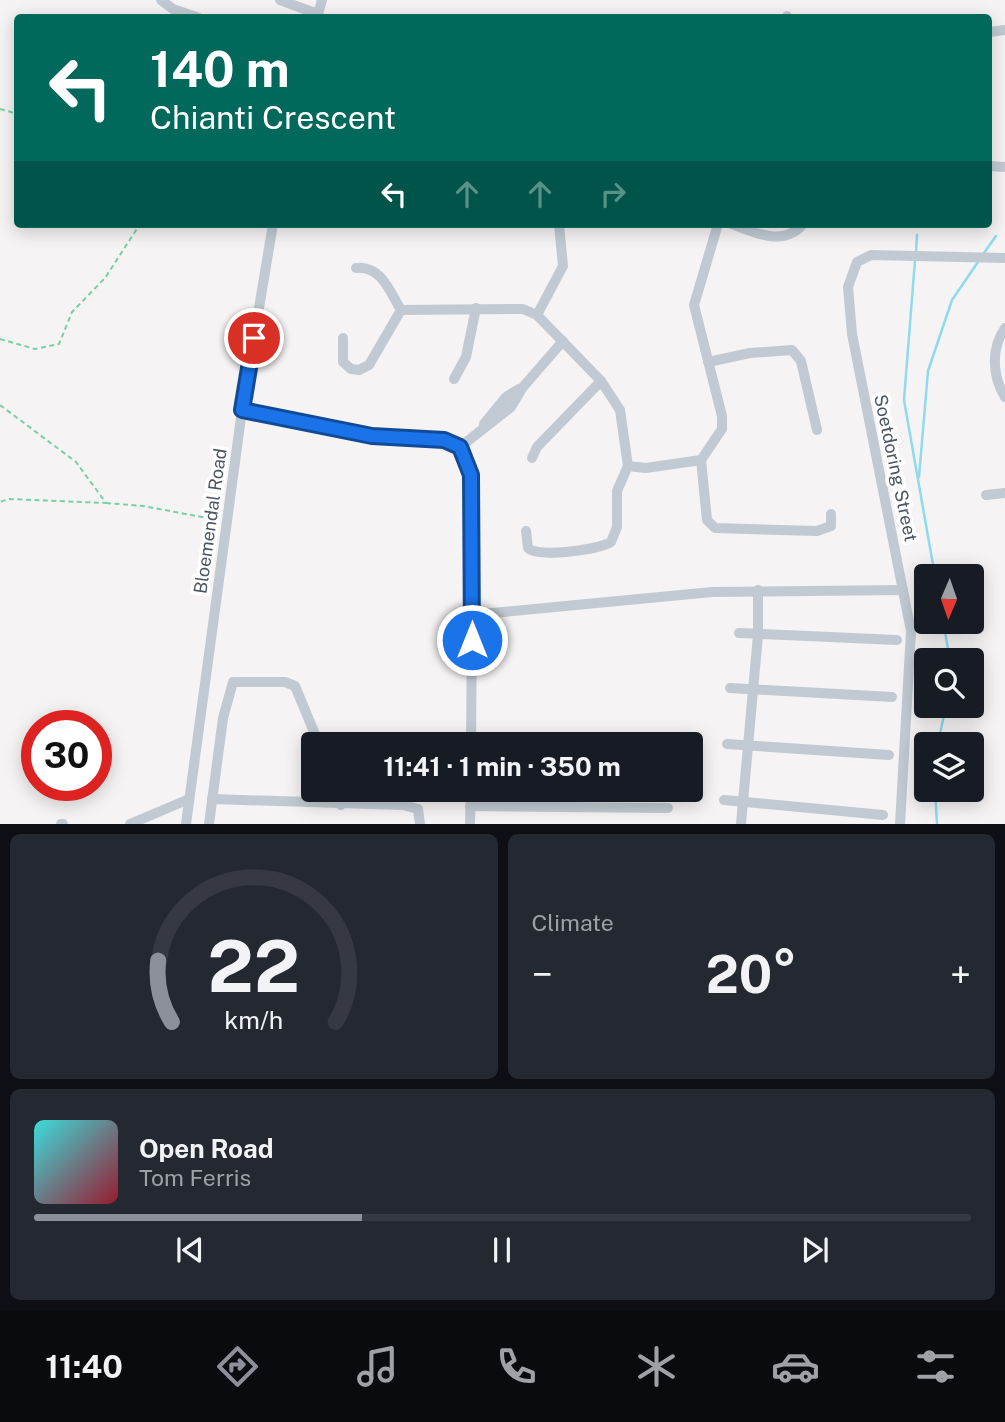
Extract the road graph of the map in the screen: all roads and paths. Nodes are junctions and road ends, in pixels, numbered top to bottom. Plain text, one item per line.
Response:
1 (161, 0) edge
2 (280, 0) edge
3 (187, 14) edge
4 (313, 14) edge
5 (137, 228) edge
6 (272, 228) edge
7 (559, 228) edge
8 (717, 228) edge
9 (744, 228) edge
10 (798, 228) edge
11 (1005, 258) edge
12 (356, 268) dead end
13 (476, 308) junction
14 (401, 310) junction
15 (537, 315) junction
16 (1005, 328) edge
17 (343, 338) dead end
18 (0, 339) edge
19 (563, 341) junction
20 (708, 362) junction
21 (454, 379) dead end
22 (601, 381) junction
23 (1005, 397) edge
24 (0, 405) edge
25 (242, 410) junction
26 (817, 430) dead end
27 (460, 447) junction
28 (532, 458) dead end
29 (701, 460) junction
30 (628, 466) junction
31 (1005, 493) edge
32 (986, 495) dead end
33 (0, 502) edge
34 (106, 503) junction
35 (831, 514) dead end
36 (229, 522) junction
37 (526, 531) dead end
38 (758, 590) junction
39 (903, 590) junction
40 (472, 615) junction
41 (739, 633) dead end
42 (758, 635) junction
43 (897, 640) dead end
44 (730, 688) dead end
45 (753, 691) junction
46 (892, 697) dead end
47 (314, 732) edge
48 (471, 732) edge
49 (727, 744) dead end
50 (748, 747) junction
51 (889, 755) dead end
52 (189, 799) junction
53 (212, 799) junction
54 (724, 800) dead end
55 (340, 802) edge
56 (470, 802) edge
57 (743, 802) junction
58 (341, 805) junction
59 (470, 806) junction
60 (668, 808) dead end
61 (883, 815) dead end
62 (130, 824) edge
63 (186, 824) edge
64 (209, 824) edge
65 (420, 824) edge
66 (470, 824) edge
67 (741, 824) edge
68 (900, 824) edge

1 - 3 street
2 - 4 street
5 - 18 path
6 - 25 street, Bloemendal Road
7 - 15 street
8 - 20 street
9 - 10 street
11 - 39 street, Soetdoring Street
12 - 14 street
13 - 14 street
13 - 15 street
13 - 21 street
14 - 17 street
15 - 19 street
16 - 23 street
19 - 22 street
19 - 27 street
20 - 26 street
20 - 29 street
22 - 28 street
22 - 30 street
24 - 34 path
25 - 27 street
25 - 36 street, Bloemendal Road
27 - 40 street
29 - 30 street
29 - 35 street
30 - 37 street
31 - 32 street
33 - 34 path
34 - 36 path
36 - 52 street, Bloemendal Road
38 - 39 street
38 - 40 street
38 - 42 street
39 - 68 street, Soetdoring Street
40 - 48 street
41 - 42 street
42 - 43 street
42 - 45 street
44 - 45 street
45 - 46 street
45 - 50 street
47 - 53 street
49 - 50 street
50 - 51 street
50 - 57 street
52 - 62 street
52 - 63 street, Bloemendal Road
53 - 58 street
53 - 64 street
54 - 57 street
55 - 58 street
56 - 59 street
57 - 61 street
57 - 67 street
58 - 65 street
59 - 60 street
59 - 66 street

